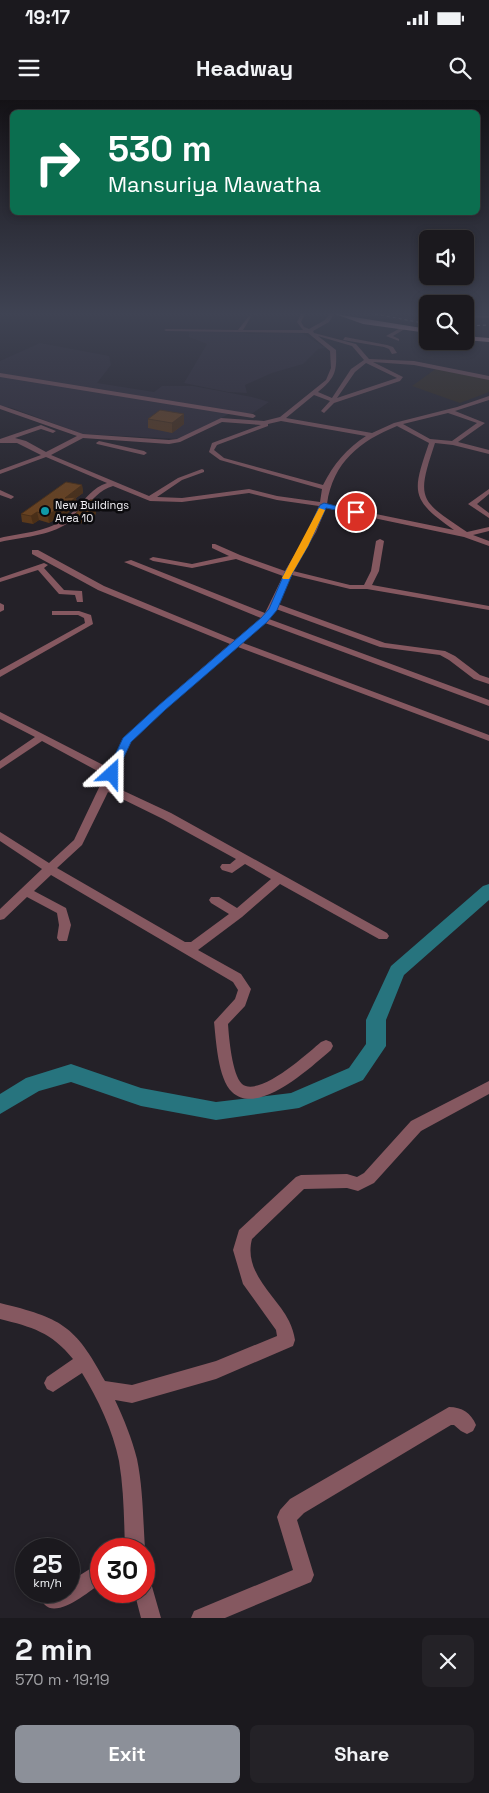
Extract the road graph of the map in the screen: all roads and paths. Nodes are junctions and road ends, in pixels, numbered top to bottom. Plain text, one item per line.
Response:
1 (62, 385) edge
2 (88, 385) edge
3 (324, 385) edge
4 (341, 385) edge
5 (383, 385) edge
6 (314, 393) junction
7 (487, 400) edge
8 (335, 401) junction
9 (0, 407) edge
10 (227, 411) junction
11 (324, 411) dead end
12 (448, 411) junction
13 (282, 419) junction
14 (270, 423) junction
15 (398, 424) junction
16 (486, 424) edge
17 (373, 435) junction
18 (79, 437) junction
19 (10, 438) junction
20 (0, 441) edge
21 (432, 442) junction
22 (453, 444) junction
23 (489, 452) edge
24 (144, 453) dead end
25 (46, 455) junction
26 (202, 471) dead end
27 (0, 472) edge
28 (113, 484) junction
29 (326, 488) junction
30 (489, 491) edge
31 (0, 492) edge
32 (11, 497) dead end
33 (150, 500) junction
34 (324, 505) junction
35 (489, 516) edge
36 (489, 529) edge
37 (466, 535) junction
38 (0, 540) edge
39 (380, 541) dead end
40 (489, 544) edge
41 (215, 546) dead end
42 (35, 552) dead end
43 (237, 557) junction
44 (154, 559) dead end
45 (50, 562) junction
46 (128, 562) dead end
47 (39, 567) junction
48 (288, 573) junction
49 (0, 580) edge
50 (368, 586) junction
51 (80, 600) dead end
52 (0, 605) edge
53 (273, 605) junction
54 (489, 608) edge
55 (0, 610) edge
56 (55, 613) dead end
57 (266, 618) junction
58 (234, 643) junction
59 (0, 674) edge
60 (489, 681) edge
61 (489, 704) edge
62 (0, 715) edge
63 (42, 737) junction
64 (489, 738) edge
65 (0, 766) edge
66 (112, 774) junction
67 (105, 786) junction
68 (0, 836) edge
69 (244, 859) junction
70 (226, 867) dead end
71 (50, 869) junction
72 (280, 878) junction
73 (26, 893) junction
74 (215, 900) dead end
75 (238, 914) junction
76 (0, 916) edge
77 (384, 936) dead end
78 (63, 938) dead end
79 (183, 947) junction
80 (326, 1046) dead end
81 (489, 1087) edge
82 (0, 1311) edge
83 (84, 1361) junction
84 (53, 1383) dead end
85 (102, 1389) junction
86 (467, 1425) dead end
87 (135, 1538) edge
88 (147, 1603) edge
89 (150, 1618) edge
90 (201, 1618) edge

1 - 10 street
2 - 10 street
3 - 6 street
4 - 8 street
5 - 8 street
6 - 8 street
6 - 13 street
7 - 12 street
8 - 11 street
9 - 18 street
10 - 13 street
12 - 15 street
12 - 16 street
13 - 14 street
13 - 17 street
14 - 18 street
14 - 29 street
15 - 17 street
15 - 21 street
16 - 22 street
17 - 29 street
18 - 19 street
18 - 24 street
18 - 25 street
19 - 20 street
19 - 25 street
21 - 22 street
21 - 37 street
22 - 23 street
25 - 27 street
25 - 28 street
26 - 33 street
28 - 33 street
28 - 38 street
29 - 34 street
30 - 35 street
31 - 32 street
33 - 34 street
34 - 37 street
34 - 48 street
36 - 37 street
37 - 40 street
39 - 50 street
41 - 43 street
42 - 45 street
43 - 44 street
43 - 48 street
45 - 47 street
45 - 58 street
46 - 57 street
47 - 49 street
47 - 51 street
48 - 50 street
48 - 53 street
50 - 54 street
52 - 55 street
53 - 57 street
53 - 60 street
56 - 59 street
57 - 58 street
57 - 61 street
58 - 64 street
58 - 66 street
62 - 63 street
63 - 65 street
63 - 66 street
66 - 67 street
67 - 69 street
67 - 71 street
68 - 71 street
69 - 70 street
69 - 72 street
71 - 73 street
71 - 79 street
72 - 75 street
72 - 77 street
73 - 76 street
73 - 78 street
74 - 75 street
75 - 79 street
79 - 80 street
81 - 85 street
82 - 83 street
83 - 84 street
83 - 85 street
85 - 87 street
86 - 90 street
88 - 89 street

